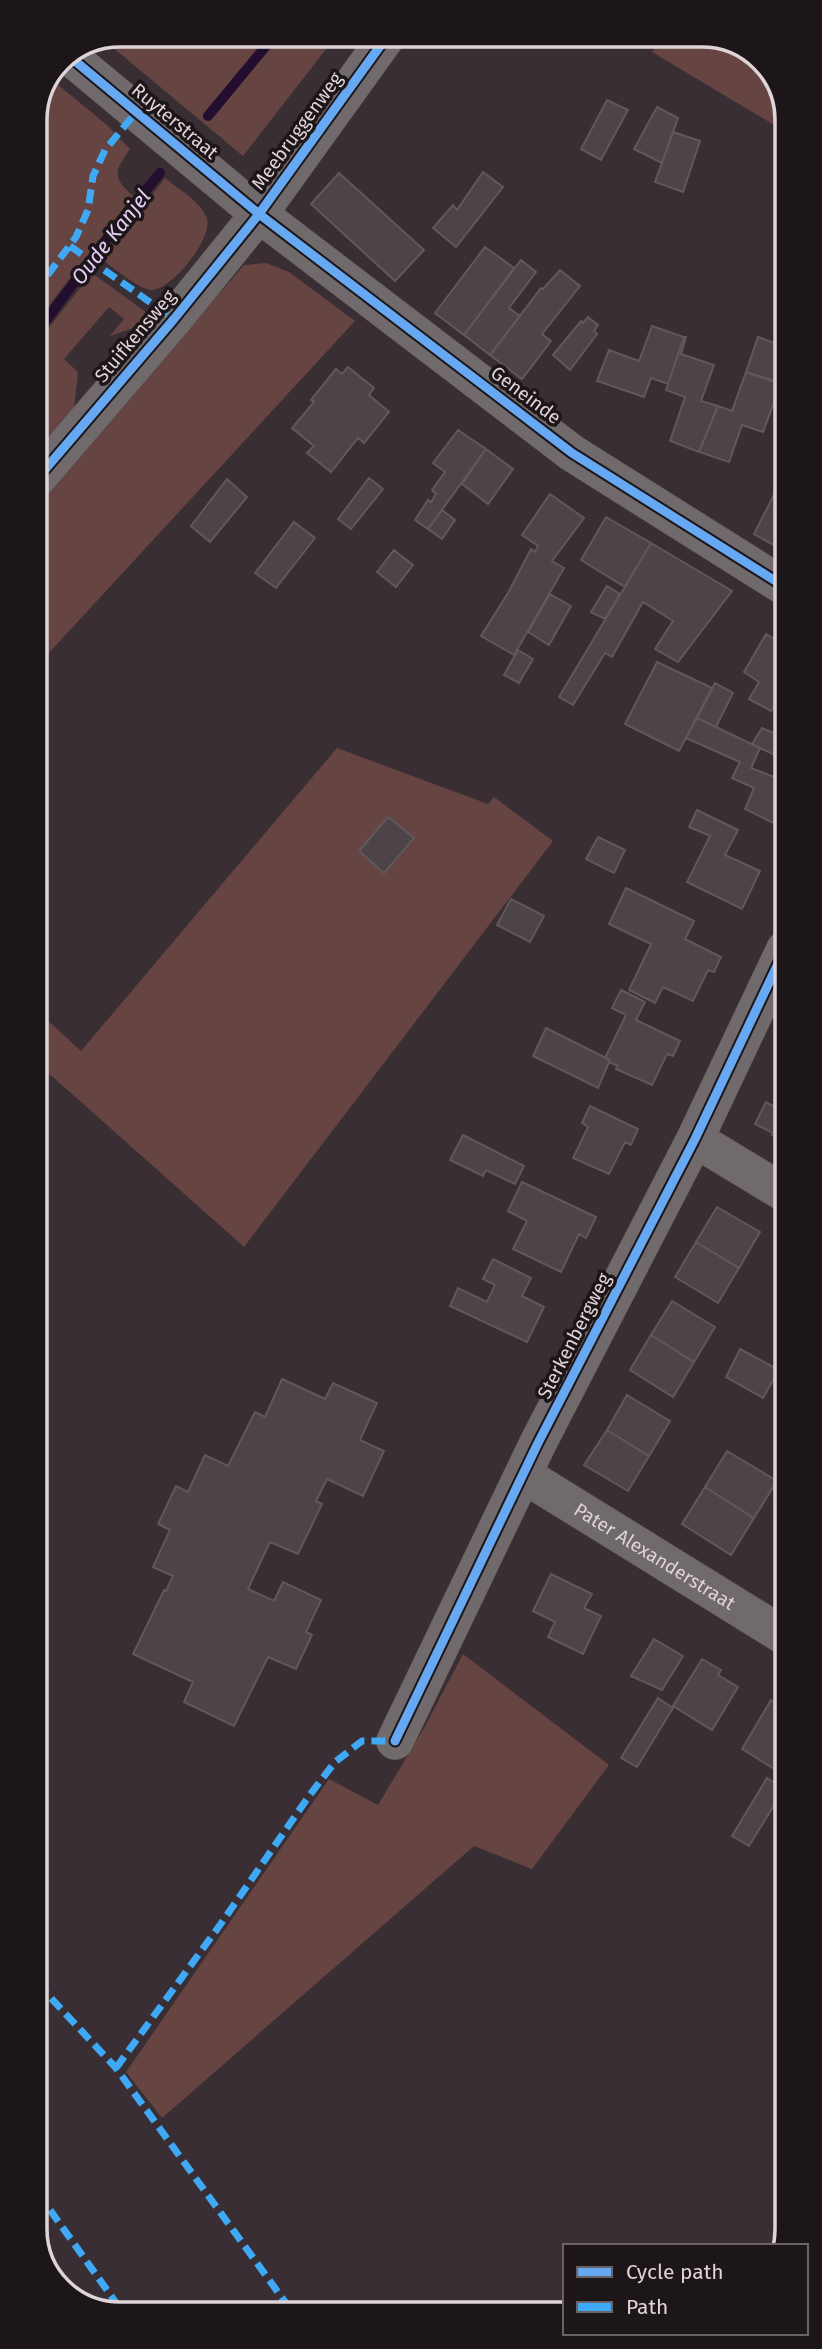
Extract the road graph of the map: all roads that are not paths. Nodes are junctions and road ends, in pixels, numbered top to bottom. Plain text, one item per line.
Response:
1 (378, 47) edge
2 (77, 63) edge
3 (259, 214) junction
4 (47, 467) edge
5 (775, 581) edge
6 (775, 970) edge
7 (695, 1139) junction
8 (775, 1188) edge
9 (524, 1475) junction
10 (775, 1630) edge
11 (395, 1741) dead end

1 - 3 street, Meebruggenweg
2 - 3 street, Ruyterstraat
3 - 4 street, Stuifkensweg
3 - 5 street, Geneinde
6 - 7 street, Sterkenbergweg
7 - 8 street
7 - 9 street, Sterkenbergweg
9 - 10 street, Pater Alexanderstraat
9 - 11 street, Sterkenbergweg

